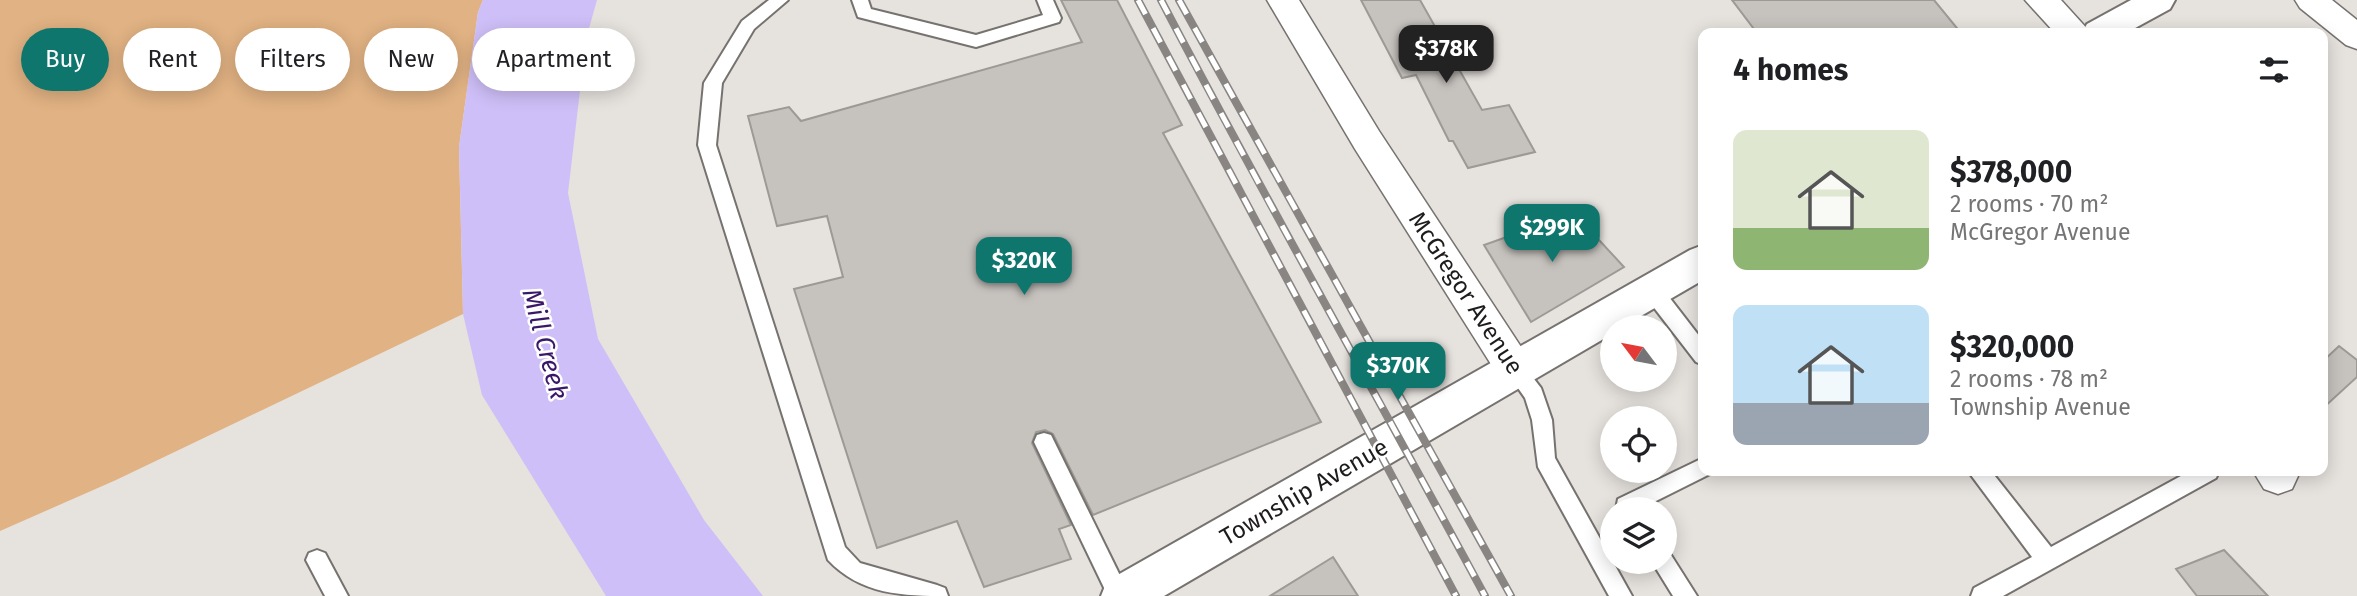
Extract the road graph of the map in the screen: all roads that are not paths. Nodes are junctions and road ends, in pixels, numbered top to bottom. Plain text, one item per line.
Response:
1 (780, 0) edge
2 (860, 0) edge
3 (1045, 0) edge
4 (1283, 0) edge
5 (2042, 0) edge
6 (2158, 0) edge
7 (2311, 0) edge
8 (2069, 28) edge
9 (2108, 28) edge
10 (2357, 37) edge
11 (1698, 264) edge
12 (1652, 290) junction
13 (1695, 334) edge
14 (1514, 368) junction
15 (1045, 442) dead end
16 (1698, 470) edge
17 (1982, 476) edge
18 (2200, 476) edge
19 (1643, 497) edge
20 (317, 560) dead end
21 (2048, 560) junction
22 (1671, 574) edge
23 (337, 596) edge
24 (937, 596) edge
25 (1121, 596) edge
26 (1621, 596) edge
27 (1686, 596) edge
28 (1982, 596) edge

1 - 24 lane
2 - 3 lane
4 - 14 street, McGregor Avenue
5 - 8 street
6 - 9 main road
7 - 10 street
11 - 12 main road, Township Avenue
12 - 13 lane
12 - 14 main road, Township Avenue
14 - 25 main road, Township Avenue
14 - 26 lane, McGregor Avenue
15 - 25 lane
16 - 19 lane
17 - 21 lane
18 - 21 lane
20 - 23 lane
21 - 28 lane
22 - 27 lane

